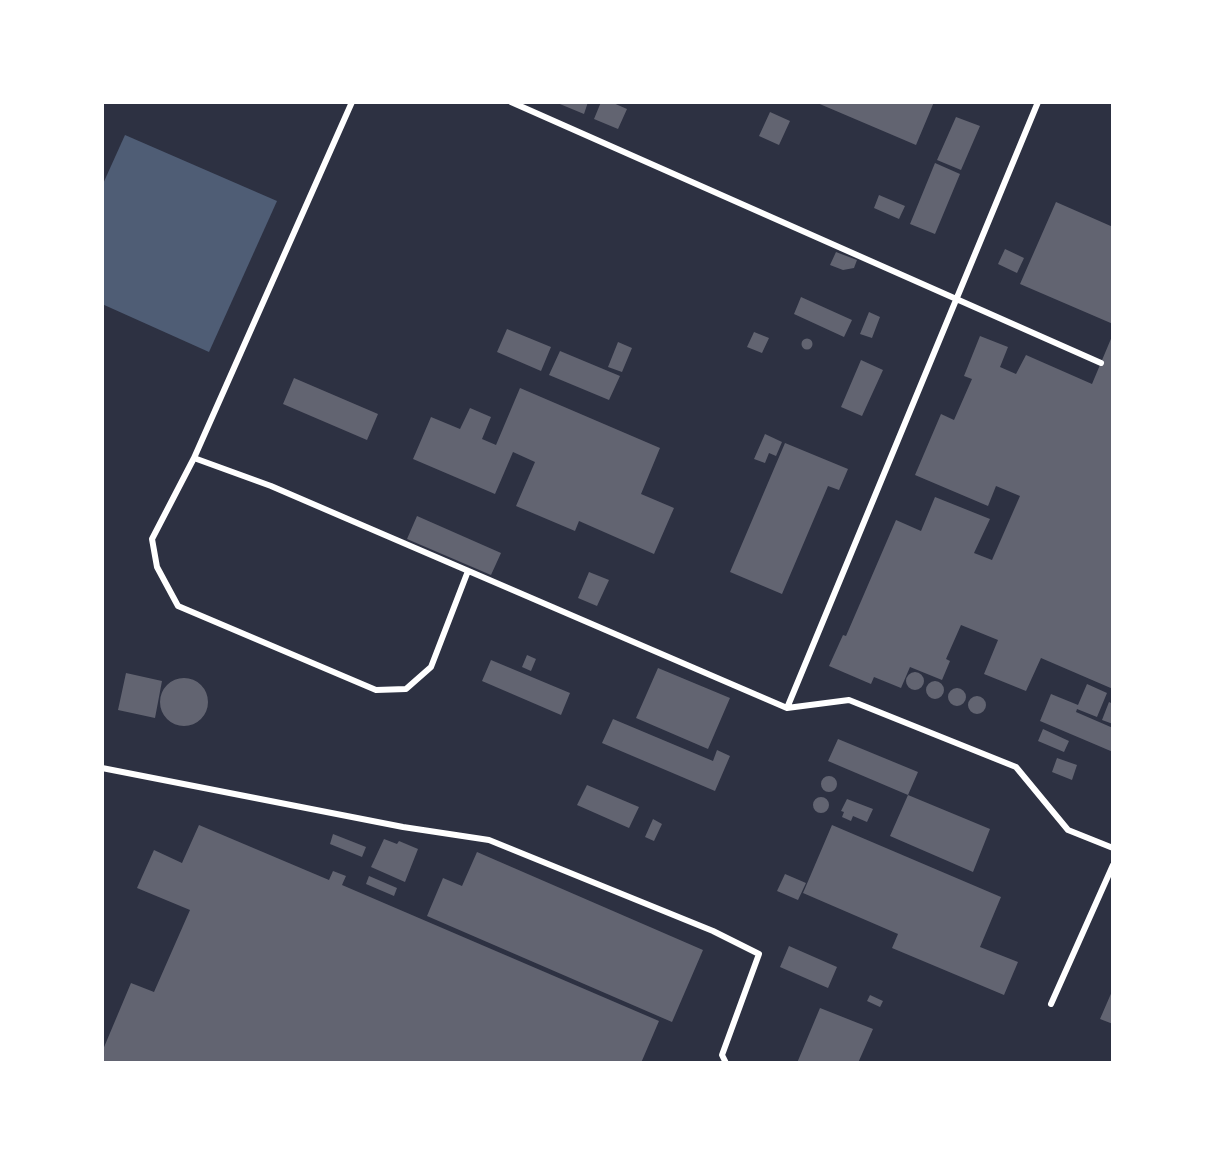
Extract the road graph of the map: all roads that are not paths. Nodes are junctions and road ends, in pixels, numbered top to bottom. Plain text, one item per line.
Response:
1 (352, 102) edge
2 (511, 102) edge
3 (1038, 102) edge
4 (956, 298) junction
5 (1101, 363) dead end
6 (194, 458) junction
7 (468, 571) junction
8 (787, 708) junction
9 (102, 768) edge
10 (1113, 848) edge
11 (1113, 865) edge
12 (1051, 1004) dead end
13 (726, 1063) edge

1 - 6 lane
2 - 4 lane
3 - 4 lane
4 - 5 lane
4 - 8 lane
6 - 7 lane
6 - 7 lane
7 - 8 lane
8 - 10 lane
9 - 13 lane
11 - 12 lane

